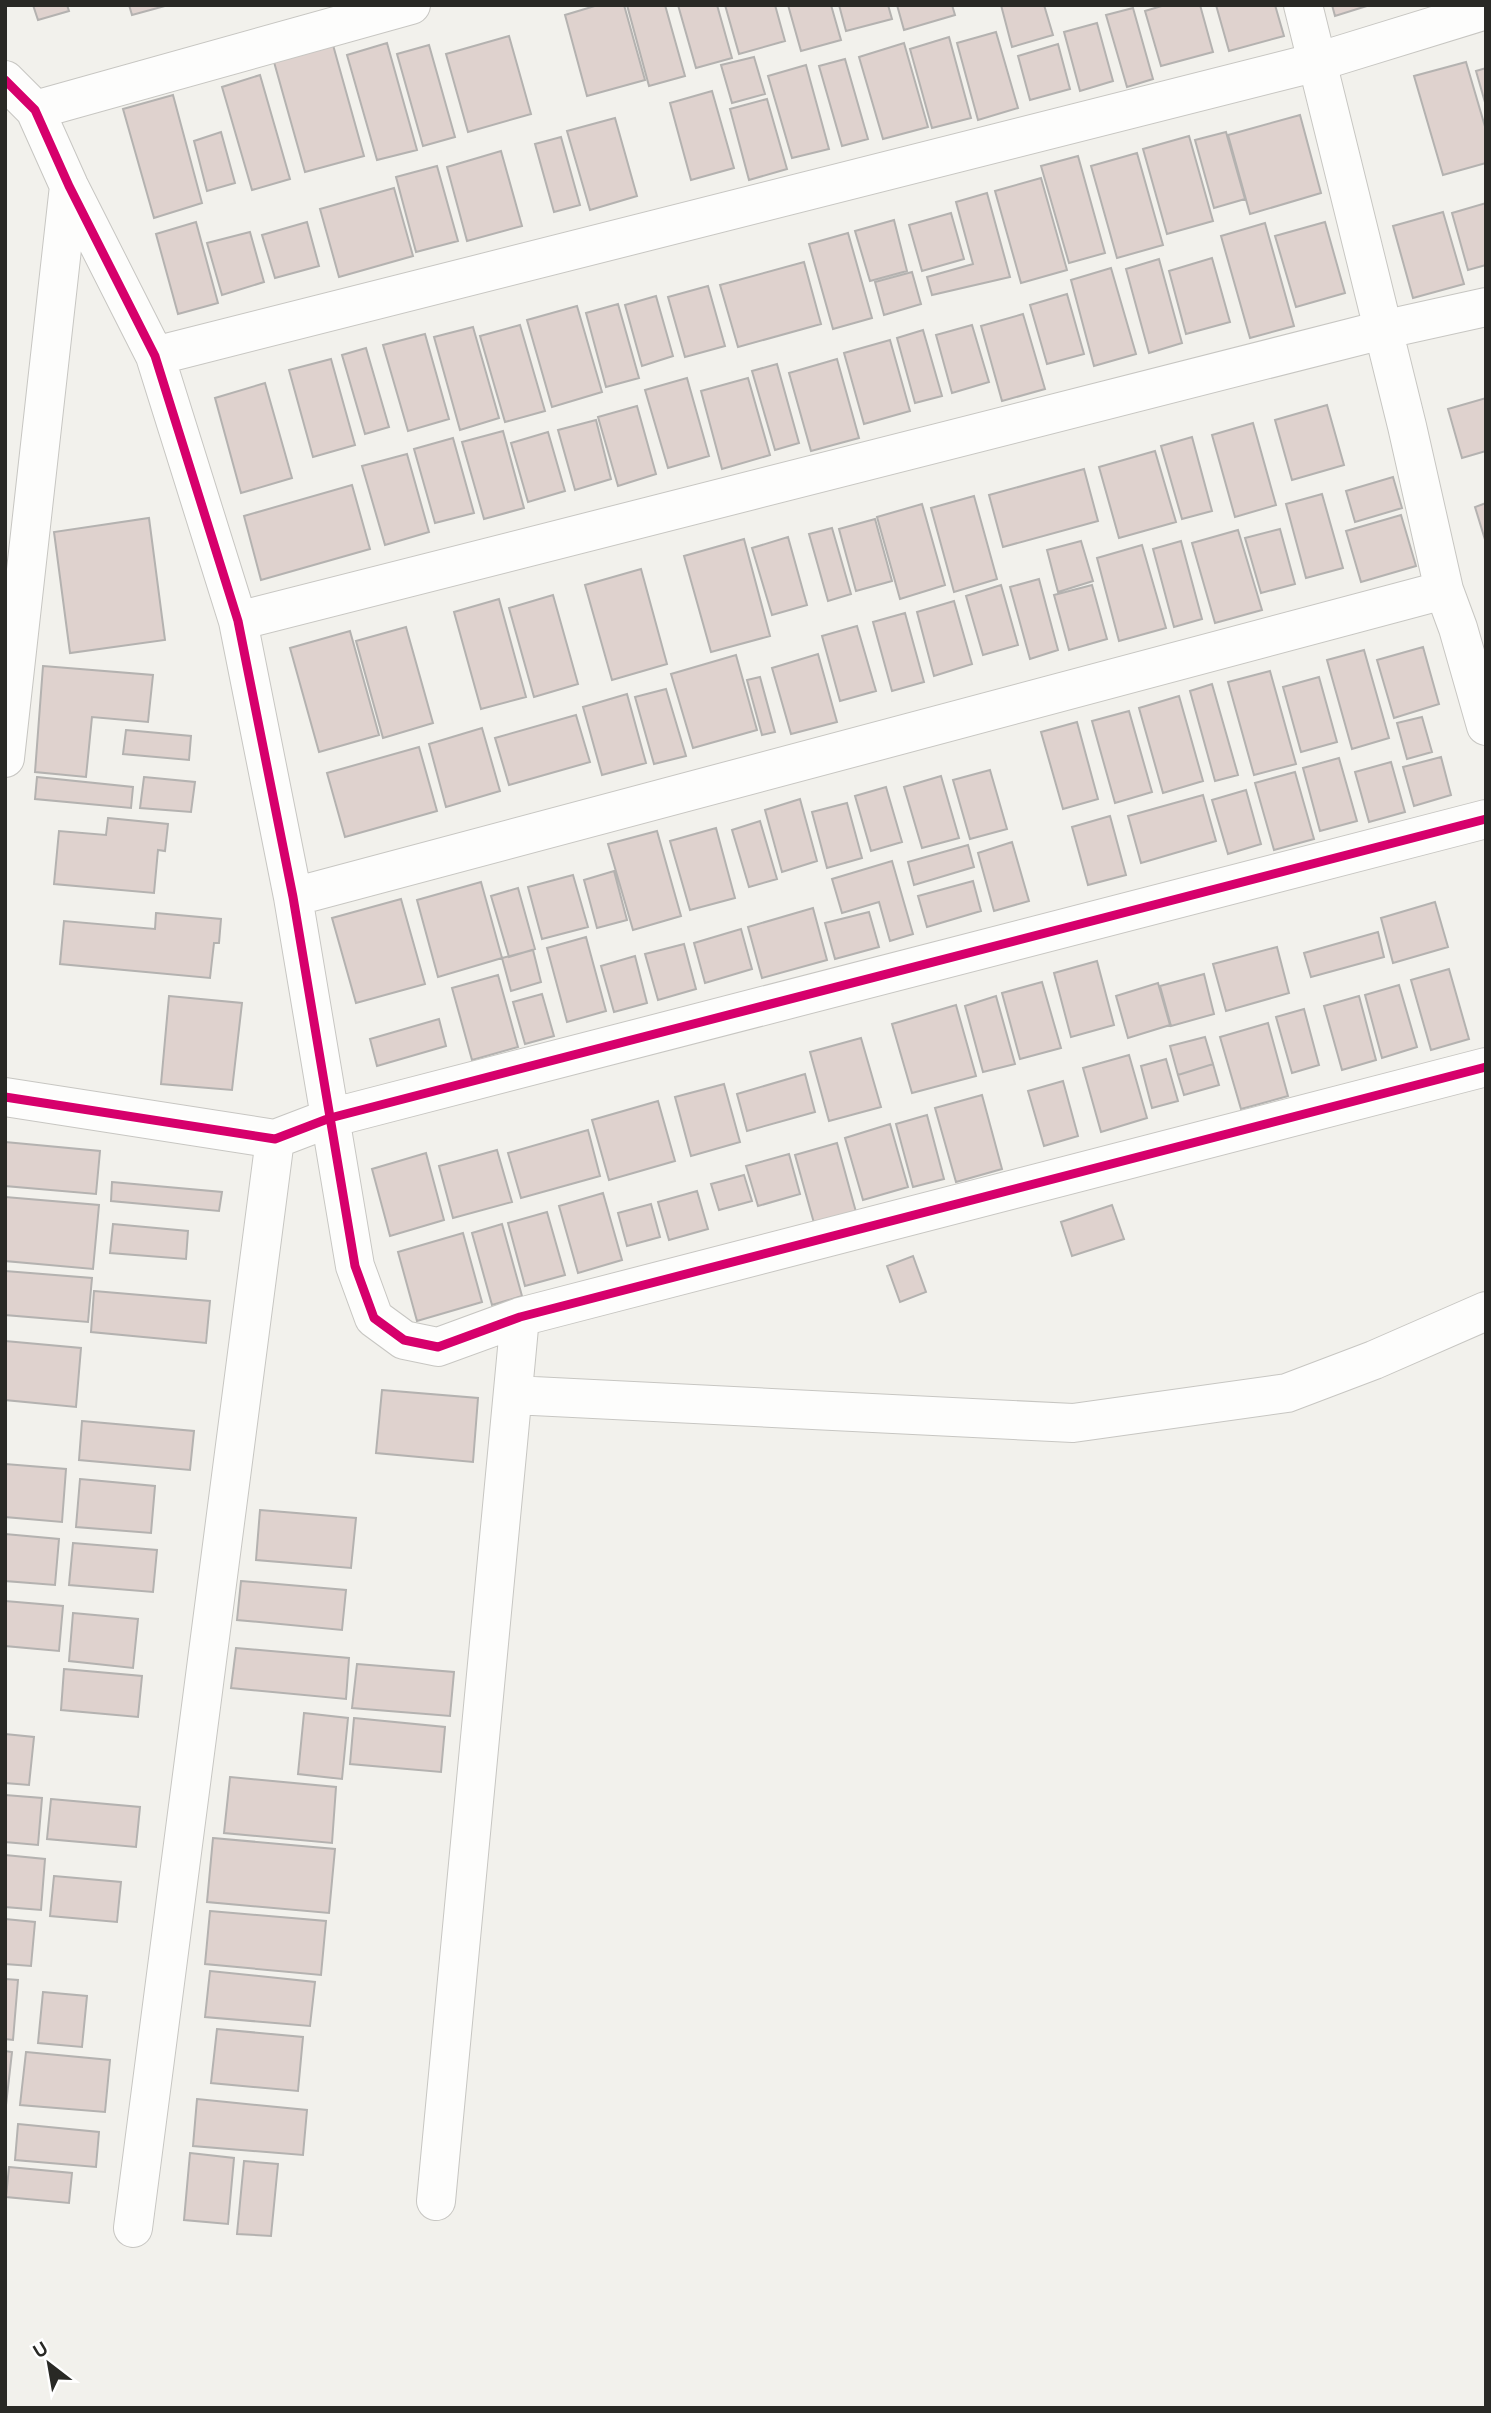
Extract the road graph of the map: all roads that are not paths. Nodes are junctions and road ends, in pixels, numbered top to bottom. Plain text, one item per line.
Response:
1 (411, 5) edge
2 (1303, 5) edge
3 (1486, 10) edge
4 (1317, 62) junction
5 (5, 80) edge
6 (36, 110) junction
7 (69, 186) junction
8 (1486, 307) edge
9 (1382, 330) junction
10 (155, 356) junction
11 (1444, 590) junction
12 (238, 621) junction
13 (1472, 623) edge
14 (1486, 726) edge
15 (5, 758) edge
16 (1486, 819) edge
17 (293, 897) junction
18 (1486, 1067) edge
19 (5, 1097) edge
20 (330, 1118) junction
21 (275, 1139) junction
22 (1486, 1311) edge
23 (520, 1317) junction
24 (513, 1395) junction
25 (436, 2201) dead end
26 (133, 2228) dead end

1 - 6 street
2 - 4 street
3 - 4 street
4 - 9 street
4 - 10 street
5 - 6 street
6 - 7 street
7 - 10 street
7 - 15 street
8 - 9 street
9 - 11 street
9 - 12 street
10 - 12 street
11 - 13 street
11 - 17 street
12 - 17 street
13 - 14 street
16 - 20 street
17 - 20 street
18 - 23 street
19 - 21 street
20 - 21 street
20 - 23 street
21 - 26 street
22 - 24 street
23 - 24 street
24 - 25 street

